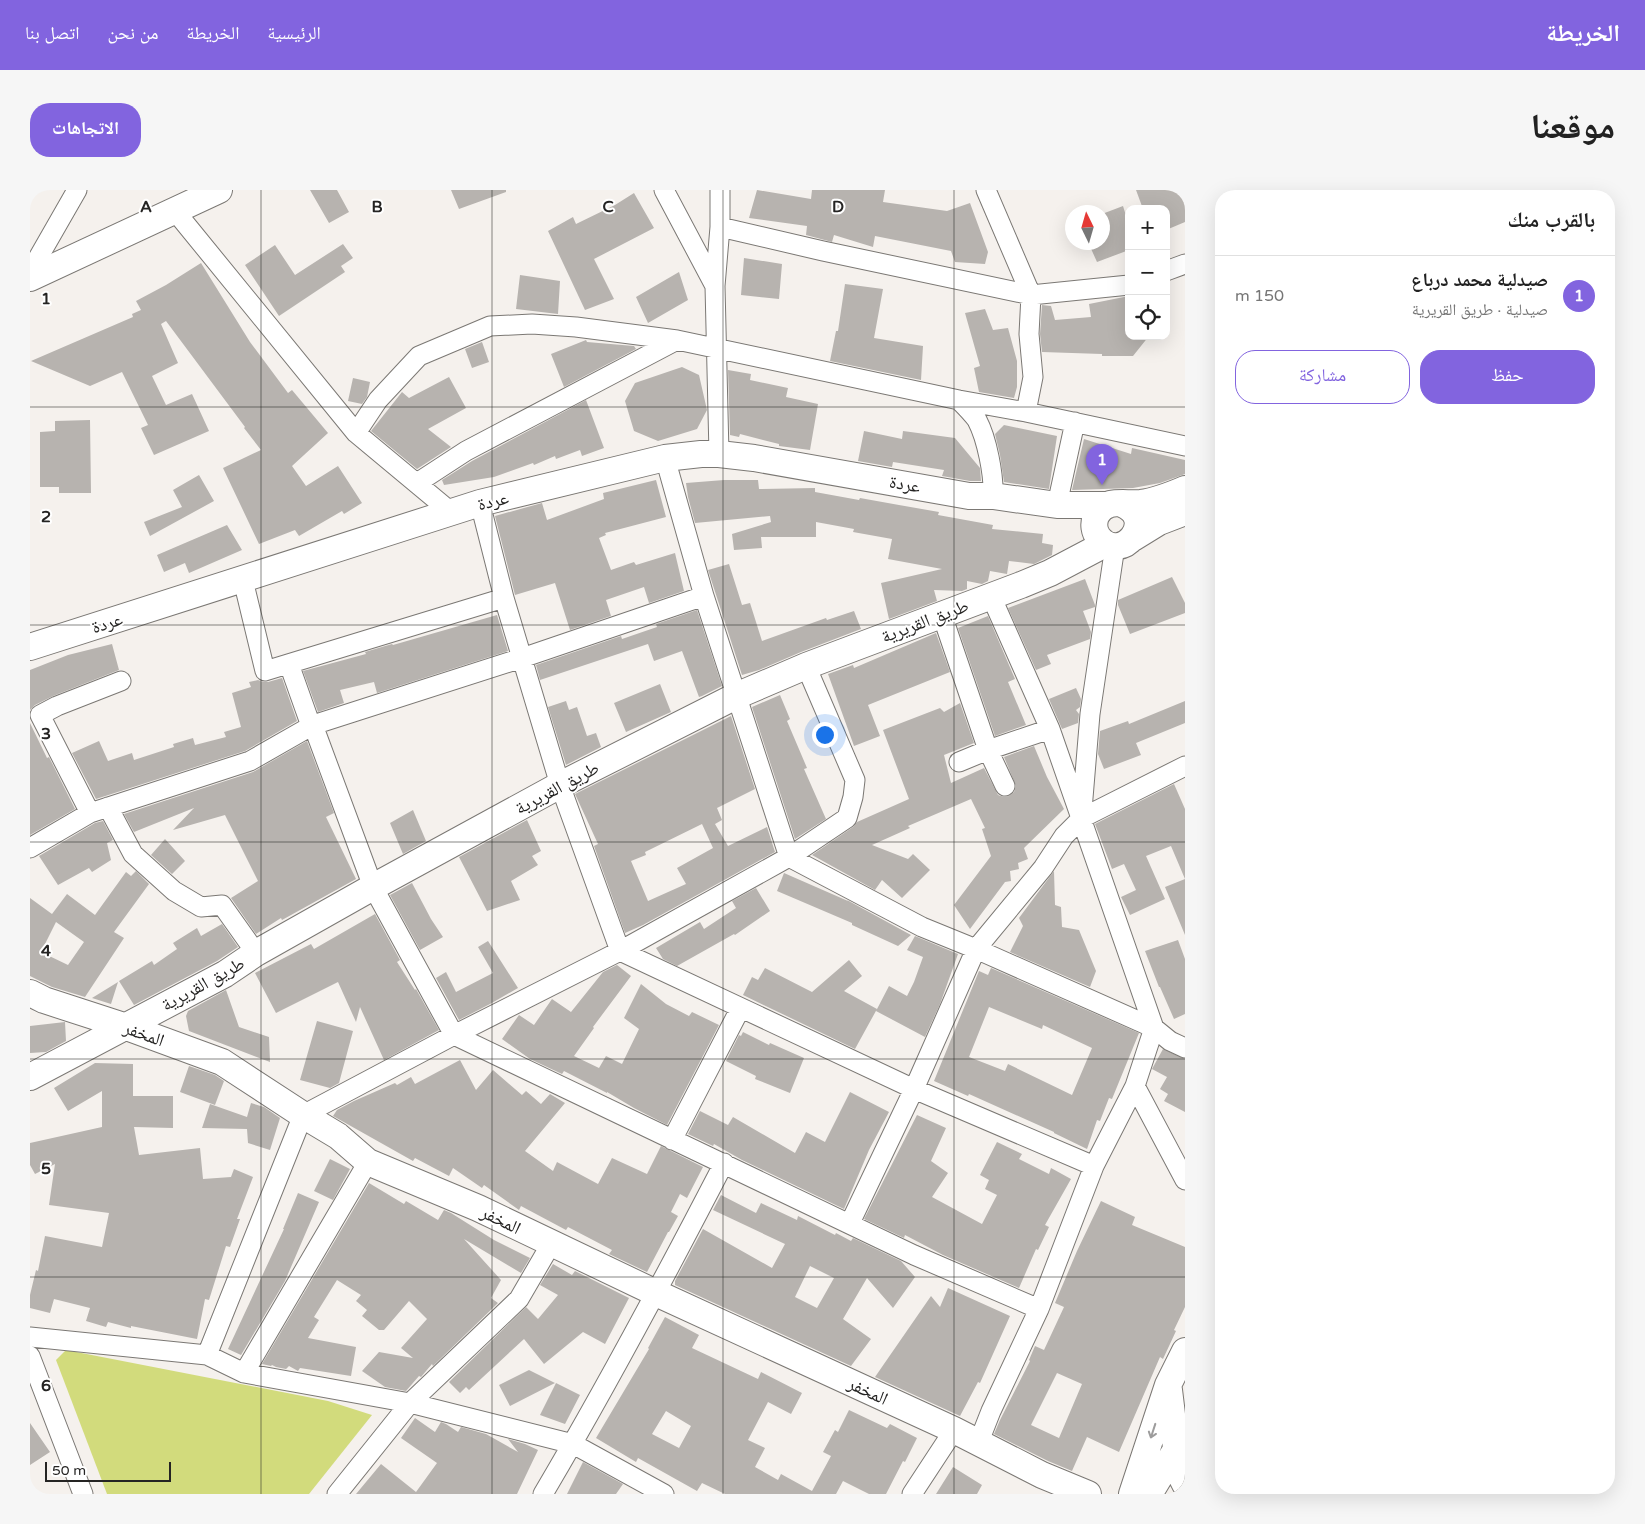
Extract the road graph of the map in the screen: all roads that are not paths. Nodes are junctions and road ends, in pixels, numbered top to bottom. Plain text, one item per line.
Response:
1 (77, 190) edge
2 (219, 190) edge
3 (664, 190) edge
4 (720, 190) edge
5 (986, 190) edge
6 (175, 211) junction
7 (720, 227) junction
8 (1185, 264) edge
9 (1170, 270) edge
10 (30, 272) edge
11 (30, 278) edge
12 (1125, 285) edge
13 (715, 286) junction
14 (1031, 294) junction
15 (677, 340) junction
16 (717, 348) junction
17 (959, 400) junction
18 (1026, 412) junction
19 (1074, 422) junction
20 (356, 433) junction
21 (1185, 446) edge
22 (719, 454) junction
23 (665, 458) junction
24 (417, 483) junction
25 (1185, 489) edge
26 (981, 496) junction
27 (480, 503) junction
28 (1057, 504) junction
29 (1115, 504) junction
30 (450, 512) junction
31 (1185, 512) edge
32 (1112, 540) junction
33 (243, 580) junction
34 (704, 596) junction
35 (991, 596) junction
36 (504, 598) junction
37 (942, 615) junction
38 (30, 648) edge
39 (522, 658) junction
40 (289, 664) junction
41 (806, 666) junction
42 (121, 681) dead end
43 (736, 696) junction
44 (312, 725) junction
45 (1050, 729) junction
46 (988, 750) junction
47 (959, 762) dead end
48 (1185, 766) edge
49 (560, 785) junction
50 (1005, 786) dead end
51 (99, 810) junction
52 (1082, 818) junction
53 (30, 848) edge
54 (789, 857) junction
55 (373, 887) junction
56 (976, 949) junction
57 (620, 951) junction
58 (256, 954) junction
59 (35, 1000) edge
60 (740, 1009) junction
61 (124, 1026) junction
62 (1154, 1028) junction
63 (454, 1035) junction
64 (1185, 1048) edge
65 (30, 1077) edge
66 (1135, 1086) junction
67 (914, 1089) junction
68 (303, 1115) junction
69 (672, 1140) junction
70 (368, 1162) junction
71 (724, 1163) junction
72 (1094, 1166) junction
73 (1185, 1180) edge
74 (850, 1224) junction
75 (550, 1244) junction
76 (656, 1294) junction
77 (1039, 1309) junction
78 (30, 1337) edge
79 (1185, 1351) edge
80 (30, 1356) edge
81 (207, 1356) junction
82 (244, 1373) junction
83 (1168, 1385) junction
84 (410, 1403) junction
85 (954, 1430) junction
86 (573, 1444) junction
87 (978, 1444) junction
88 (1181, 1444) edge
89 (1185, 1484) edge
90 (1147, 1493) edge
91 (83, 1494) edge
92 (336, 1494) edge
93 (543, 1494) edge
94 (664, 1494) edge
95 (912, 1494) edge
96 (1039, 1494) edge
97 (1088, 1494) edge

1 - 10 street
2 - 6 street
3 - 13 street
4 - 7 street
5 - 14 street
6 - 11 street
6 - 20 street
7 - 13 street
7 - 14 street
8 - 9 street
12 - 14 street
13 - 16 street
14 - 18 street
15 - 16 street
15 - 20 street
15 - 24 street
16 - 17 street
16 - 22 street
17 - 18 street
17 - 26 street
18 - 19 street
19 - 21 street
19 - 28 street
20 - 24 street
22 - 23 street, عردة
22 - 26 street, عردة
23 - 27 street, عردة
23 - 34 street
24 - 30 street
25 - 29 street
26 - 28 street
26 - 32 street
27 - 30 street, عردة
27 - 36 street
28 - 29 street
29 - 32 street
29 - 32 street
30 - 33 street, عردة
31 - 32 street, طريق القريرية
32 - 35 street, طريق القريرية
32 - 52 street
33 - 38 street, عردة
33 - 40 street
34 - 39 street
34 - 43 street
35 - 37 street, طريق القريرية
35 - 45 street
36 - 39 street
36 - 40 street
37 - 41 street, طريق القريرية
37 - 46 street
39 - 44 street
39 - 49 street
40 - 44 street
41 - 43 street, طريق القريرية
41 - 54 street
42 - 51 street
43 - 49 street, طريق القريرية
43 - 54 street
44 - 51 street
44 - 55 street
45 - 46 street
45 - 52 street
46 - 47 street
46 - 50 street
48 - 52 street
49 - 55 street, طريق القريرية
49 - 57 street
51 - 53 street
51 - 58 street
52 - 56 street
52 - 62 street
54 - 56 street
54 - 57 street
55 - 58 street, طريق القريرية
55 - 63 street
56 - 62 street
56 - 67 street
57 - 60 street
57 - 63 street
58 - 61 street, طريق القريرية
59 - 61 street, المخفر
60 - 67 street
60 - 69 street
61 - 65 street, طريق القريرية
61 - 68 street, المخفر
62 - 64 street
62 - 66 street
63 - 68 street
63 - 69 street
66 - 72 street
66 - 73 street
67 - 72 street
67 - 74 street
68 - 70 street, المخفر
68 - 81 street
69 - 71 street
70 - 75 street, المخفر
70 - 82 street
71 - 74 street
71 - 76 street
72 - 77 street
74 - 77 street
75 - 76 street, المخفر
75 - 84 street
76 - 85 street, المخفر
76 - 86 street
77 - 87 street
78 - 81 street
79 - 83 street
80 - 91 street
81 - 82 street
82 - 84 street
83 - 88 street
83 -> 90 street
84 - 86 street
84 - 92 street
85 - 87 street, المخفر
85 - 95 street
86 - 93 street
86 - 94 street
87 - 96 street
87 - 97 street
88 - 89 street
88 - 90 street

